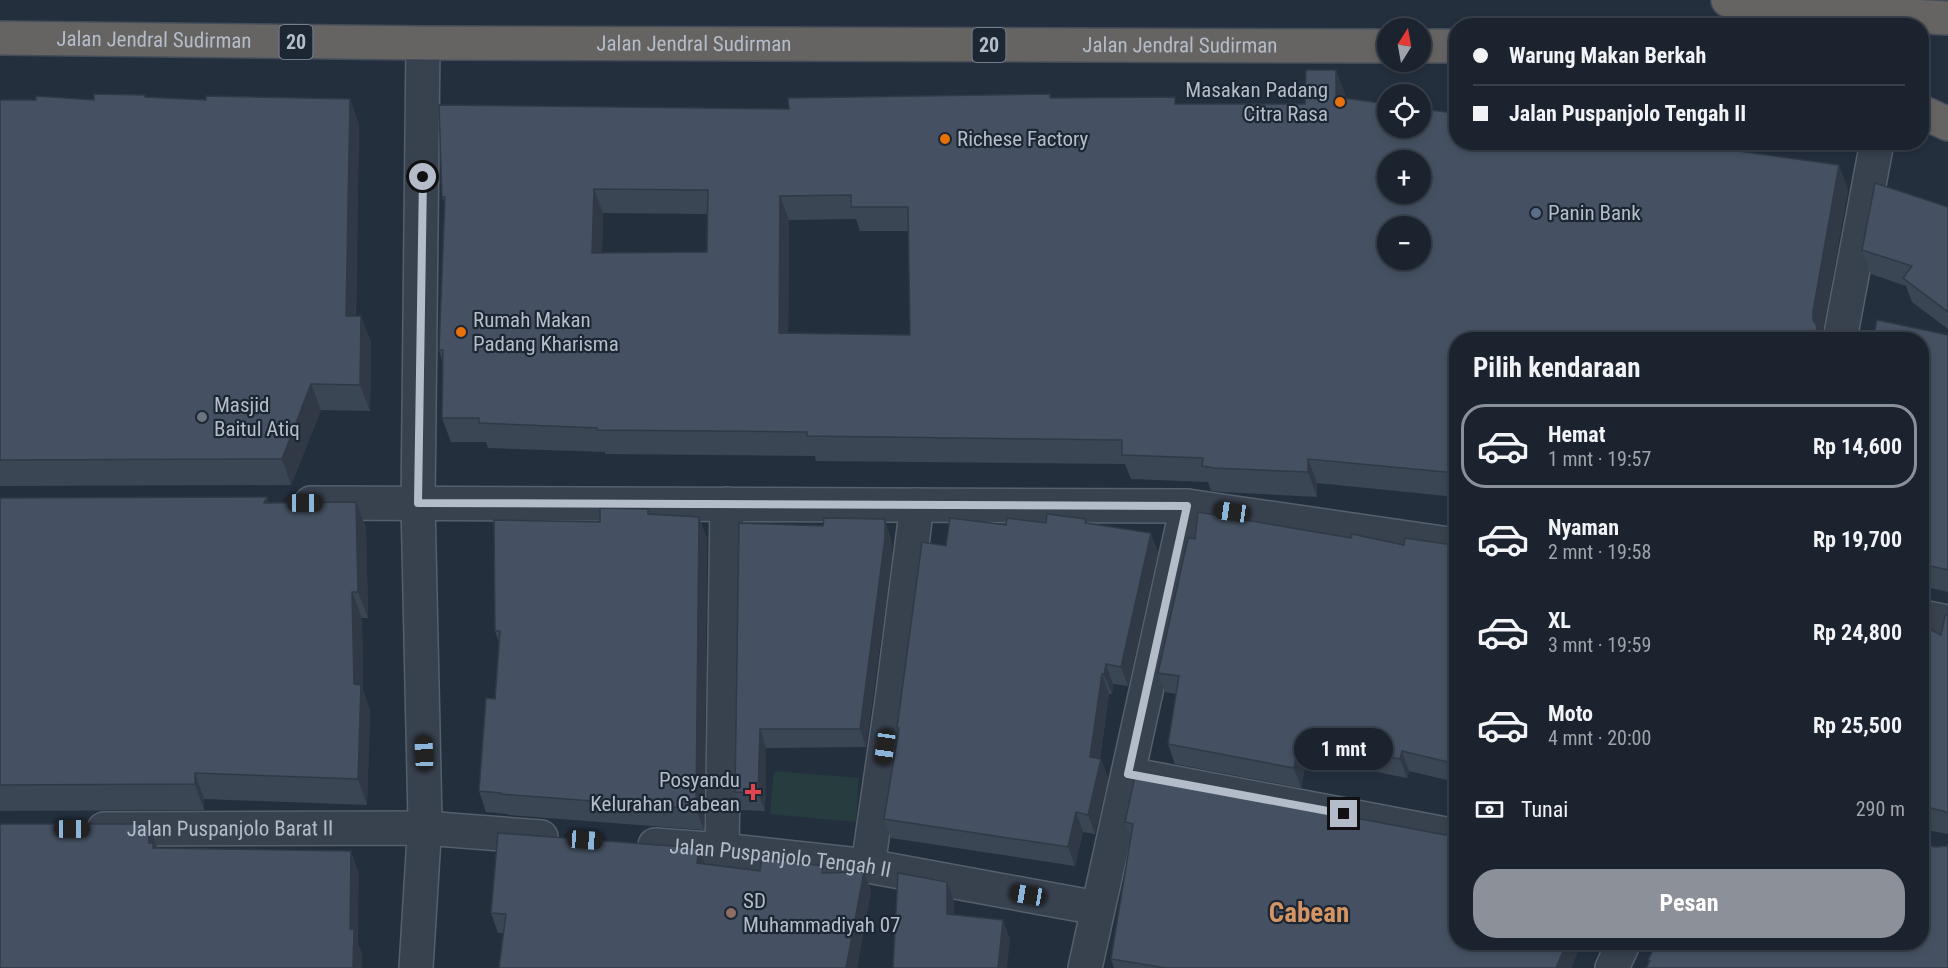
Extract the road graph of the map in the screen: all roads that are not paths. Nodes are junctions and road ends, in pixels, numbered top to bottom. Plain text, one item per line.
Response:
1 (1728, 0) edge
2 (1948, 18) edge
3 (0, 38) edge
4 (423, 43) junction
5 (1377, 46) edge
6 (1431, 46) edge
7 (1449, 46) edge
8 (1929, 115) edge
9 (1948, 124) edge
10 (1875, 150) edge
11 (1841, 332) edge
12 (418, 503) junction
13 (281, 504) edge
14 (727, 504) junction
15 (917, 505) junction
16 (1187, 506) junction
17 (1449, 544) edge
18 (1929, 618) edge
19 (1948, 622) edge
20 (1128, 774) junction
21 (424, 828) junction
22 (72, 829) edge
23 (1449, 835) edge
24 (567, 838) edge
25 (627, 843) edge
26 (722, 850) junction
27 (868, 866) junction
28 (1097, 908) junction
29 (1620, 950) edge
30 (416, 968) edge
31 (1085, 968) edge
32 (1612, 968) edge

1 - 2 highway
3 - 4 highway, Jalan Jendral Sudirman / 20
4 - 5 highway, Jalan Jendral Sudirman / 20
4 - 12 street
6 - 7 highway
8 - 9 highway
10 - 11 street
12 - 13 street
12 - 14 street
12 - 21 street
14 - 15 street
14 - 26 street
15 - 16 street
15 - 27 street
16 - 17 street
16 - 20 street
18 - 19 street
20 - 23 street
20 - 28 street
21 - 22 street, Jalan Puspanjolo Barat II
21 - 24 street
21 - 30 street
25 - 26 street, Jalan Puspanjolo Tengah II
26 - 27 street, Jalan Puspanjolo Tengah II
27 - 28 street, Jalan Puspanjolo Tengah II
28 - 31 street
29 - 32 street

